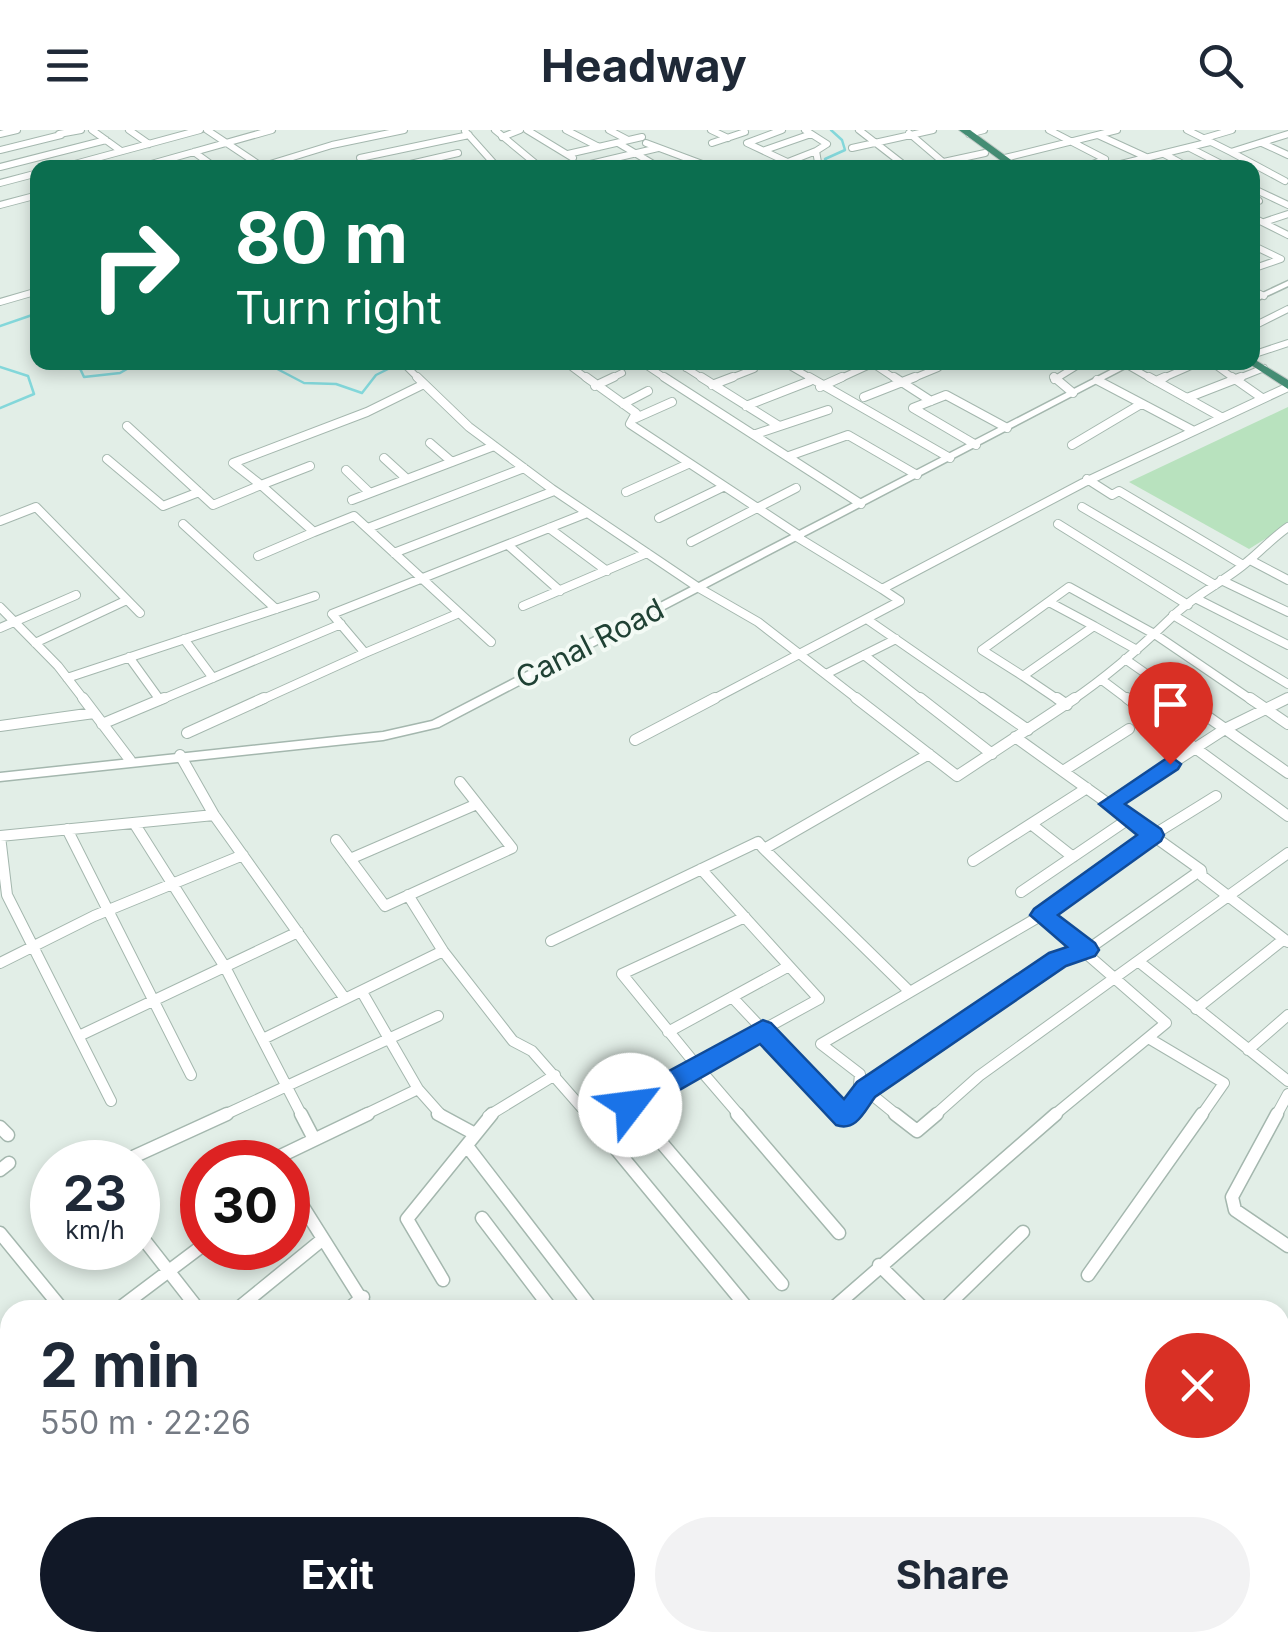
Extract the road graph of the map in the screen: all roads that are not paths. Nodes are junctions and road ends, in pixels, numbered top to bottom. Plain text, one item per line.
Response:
1 (17, 130) edge
2 (80, 130) edge
3 (92, 130) edge
4 (141, 130) edge
5 (204, 130) edge
6 (218, 130) edge
7 (272, 130) edge
8 (354, 130) edge
9 (495, 130) edge
10 (524, 130) edge
11 (566, 130) edge
12 (609, 130) edge
13 (712, 130) edge
14 (782, 130) edge
15 (858, 130) edge
16 (934, 130) edge
17 (952, 130) edge
18 (984, 130) edge
19 (1049, 130) edge
20 (1088, 130) edge
21 (1117, 130) edge
22 (1187, 130) edge
23 (1232, 130) edge
24 (130, 131) edge
25 (400, 131) edge
26 (744, 131) edge
27 (466, 132) edge
28 (808, 132) edge
29 (967, 132) edge
30 (57, 133) edge
31 (909, 133) edge
32 (0, 134) edge
33 (1097, 134) junction
34 (1287, 135) edge
35 (502, 137) junction
36 (363, 138) junction
37 (728, 138) junction
38 (758, 139) junction
39 (106, 140) junction
40 (628, 140) junction
41 (1208, 140) junction
42 (230, 142) junction
43 (618, 142) junction
44 (1072, 142) junction
45 (1261, 142) junction
46 (712, 143) dead end
47 (876, 143) junction
48 (149, 144) junction
49 (138, 147) junction
50 (414, 147) junction
51 (599, 147) junction
52 (1189, 147) junction
53 (658, 148) junction
54 (852, 148) dead end
55 (0, 150) edge
56 (764, 150) junction
57 (816, 151) junction
58 (120, 152) junction
59 (194, 152) junction
60 (1231, 152) junction
61 (458, 153) dead end
62 (985, 153) junction
63 (568, 154) junction
64 (1163, 154) junction
65 (638, 155) junction
66 (1288, 155) edge
67 (1147, 157) junction
68 (360, 158) dead end
69 (90, 160) edge
70 (157, 160) edge
71 (167, 160) edge
72 (205, 160) edge
73 (254, 160) edge
74 (284, 160) edge
75 (429, 160) joint
76 (491, 160) edge
77 (531, 160) edge
78 (575, 160) edge
79 (615, 160) edge
80 (645, 160) edge
81 (691, 160) edge
82 (784, 160) edge
83 (793, 160) edge
84 (818, 160) edge
85 (900, 160) edge
86 (941, 160) edge
87 (947, 160) edge
88 (997, 160) edge
89 (999, 160) edge
90 (1008, 160) edge
91 (1103, 160) edge
92 (1137, 160) edge
93 (1175, 160) edge
94 (1213, 160) edge
95 (1246, 160) edge
96 (0, 167) edge
97 (1260, 168) edge
98 (30, 176) edge
99 (1285, 181) dead end
100 (0, 184) edge
101 (1260, 192) edge
102 (30, 197) edge
103 (0, 205) edge
104 (1288, 205) edge
105 (1288, 214) edge
106 (1260, 220) edge
107 (1264, 222) junction
108 (1288, 236) edge
109 (1272, 241) dead end
110 (1260, 244) edge
111 (1260, 248) edge
112 (1284, 258) edge
113 (1260, 266) edge
114 (1288, 283) edge
115 (30, 293) edge
116 (1260, 294) edge
117 (1264, 296) junction
118 (1260, 298) edge
119 (0, 302) edge
120 (1288, 310) edge
121 (1260, 323) edge
122 (1288, 344) edge
123 (1260, 357) edge
124 (1260, 359) edge
125 (1260, 361) edge
126 (410, 370) edge
127 (578, 370) edge
128 (654, 370) edge
129 (689, 370) edge
130 (751, 370) edge
131 (798, 370) edge
132 (857, 370) edge
133 (883, 370) edge
134 (933, 370) edge
135 (1068, 370) edge
136 (1118, 370) edge
137 (1140, 370) edge
138 (1180, 370) edge
139 (1222, 370) edge
140 (1246, 370) edge
141 (1288, 373) edge
142 (622, 374) dead end
143 (1097, 380) junction
144 (1156, 380) junction
145 (1236, 380) junction
146 (810, 381) junction
147 (901, 382) junction
148 (424, 384) junction
149 (712, 385) junction
150 (595, 386) junction
151 (820, 386) junction
152 (1288, 386) edge
153 (648, 391) dead end
154 (1072, 393) junction
155 (864, 397) dead end
156 (1187, 398) junction
157 (1262, 398) junction
158 (931, 401) junction
159 (672, 402) dead end
160 (622, 404) junction
161 (1141, 404) junction
162 (746, 406) junction
163 (828, 410) dead end
164 (1221, 417) junction
165 (636, 418) junction
166 (127, 426) dead end
167 (779, 426) junction
168 (1006, 428) junction
169 (1192, 430) junction
170 (756, 434) junction
171 (430, 443) dead end
172 (976, 445) junction
173 (1072, 445) dead end
174 (494, 446) junction
175 (788, 456) junction
176 (107, 458) dead end
177 (384, 458) dead end
178 (950, 458) junction
179 (452, 462) junction
180 (688, 464) junction
181 (310, 466) dead end
182 (524, 468) junction
183 (346, 470) dead end
184 (917, 475) junction
185 (406, 479) junction
186 (1087, 480) junction
187 (261, 485) junction
188 (724, 486) junction
189 (796, 488) dead end
190 (554, 491) junction
191 (199, 492) junction
192 (626, 492) dead end
193 (370, 493) junction
194 (352, 500) dead end
195 (861, 504) junction
196 (757, 508) junction
197 (1082, 508) dead end
198 (587, 513) junction
199 (658, 518) dead end
200 (0, 521) edge
201 (183, 524) dead end
202 (1058, 524) dead end
203 (368, 528) junction
204 (549, 528) junction
205 (314, 532) junction
206 (1286, 532) edge
207 (799, 536) junction
208 (690, 542) dead end
209 (508, 545) junction
210 (394, 553) junction
211 (647, 553) junction
212 (258, 556) dead end
213 (1247, 562) junction
214 (608, 570) junction
215 (424, 580) junction
216 (1288, 580) edge
217 (1218, 582) junction
218 (698, 588) junction
219 (882, 589) junction
220 (560, 590) junction
221 (76, 596) dead end
222 (315, 596) dead end
223 (128, 600) junction
224 (1049, 602) junction
225 (1192, 602) junction
226 (0, 606) edge
227 (523, 606) dead end
228 (276, 608) junction
229 (1288, 612) edge
230 (140, 613) dead end
231 (457, 614) junction
232 (1173, 614) junction
233 (868, 620) junction
234 (14, 622) junction
235 (341, 624) junction
236 (1094, 626) junction
237 (0, 628) edge
238 (1156, 635) junction
239 (184, 639) junction
240 (896, 639) junction
241 (491, 642) dead end
242 (36, 643) junction
243 (1288, 644) edge
244 (1137, 650) junction
245 (366, 653) junction
246 (802, 654) junction
247 (864, 655) junction
248 (130, 657) junction
249 (1125, 659) junction
250 (826, 674) junction
251 (1024, 676) junction
252 (67, 678) junction
253 (213, 678) junction
254 (1102, 680) junction
255 (1288, 684) edge
256 (1288, 698) edge
257 (160, 700) junction
258 (1067, 705) junction
259 (1266, 710) junction
260 (94, 713) junction
261 (1, 724) edge
262 (102, 724) junction
263 (1288, 724) edge
264 (1129, 729) dead end
265 (1225, 729) junction
266 (1028, 730) junction
267 (188, 733) dead end
268 (1016, 737) junction
269 (635, 740) dead end
270 (1196, 747) junction
271 (929, 754) junction
272 (992, 754) junction
273 (180, 755) junction
274 (130, 760) junction
275 (1063, 771) junction
276 (1288, 773) edge
277 (0, 777) edge
278 (460, 782) dead end
279 (1086, 788) junction
280 (1216, 796) dead end
281 (477, 804) junction
282 (1110, 804) junction
283 (214, 816) junction
284 (1288, 816) edge
285 (1130, 818) junction
286 (134, 823) junction
287 (1031, 824) junction
288 (67, 829) junction
289 (1153, 835) junction
290 (0, 836) edge
291 (336, 840) dead end
292 (764, 849) junction
293 (1288, 853) edge
294 (243, 855) junction
295 (1073, 856) junction
296 (350, 859) junction
297 (973, 862) dead end
298 (701, 869) junction
299 (1201, 870) junction
300 (172, 884) junction
301 (1021, 892) dead end
302 (408, 896) junction
303 (1228, 896) junction
304 (108, 910) junction
305 (1042, 915) junction
306 (744, 917) junction
307 (298, 932) junction
308 (1286, 940) edge
309 (551, 941) dead end
310 (33, 946) junction
311 (1087, 950) junction
312 (443, 952) junction
313 (1138, 960) junction
314 (0, 963) edge
315 (225, 966) junction
316 (789, 966) junction
317 (1114, 979) junction
318 (909, 991) junction
319 (362, 992) junction
320 (343, 996) junction
321 (732, 997) junction
322 (153, 1000) junction
323 (1196, 1010) junction
324 (1288, 1015) edge
325 (438, 1016) dead end
326 (763, 1030) junction
327 (668, 1032) junction
328 (81, 1035) junction
329 (264, 1039) junction
330 (1150, 1039) junction
331 (389, 1040) junction
332 (1248, 1050) junction
333 (697, 1066) junction
334 (191, 1075) dead end
335 (555, 1076) junction
336 (1288, 1081) edge
337 (288, 1086) junction
338 (418, 1089) junction
339 (866, 1090) junction
340 (1288, 1094) edge
341 (112, 1101) dead end
342 (314, 1138) junction
343 (310, 1140) edge
344 (471, 1140) junction
345 (160, 1145) edge
346 (310, 1218) edge
347 (482, 1218) dead end
348 (1024, 1232) dead end
349 (839, 1233) dead end
350 (324, 1239) junction
351 (2, 1240) edge
352 (1288, 1246) edge
353 (160, 1261) edge
354 (180, 1262) edge
355 (880, 1266) junction
356 (168, 1271) junction
357 (1088, 1275) dead end
358 (443, 1280) dead end
359 (782, 1284) dead end
360 (55, 1300) edge
361 (129, 1300) edge
362 (192, 1300) edge
363 (248, 1300) edge
364 (364, 1300) edge
365 (544, 1300) edge
366 (586, 1300) edge
367 (742, 1300) edge
368 (843, 1300) edge
369 (915, 1300) edge
370 (953, 1300) edge

1 - 32 street
2 - 30 street
3 - 39 street
4 - 24 street
5 - 42 street
5 - 48 street
6 - 42 street
7 - 42 street
8 - 36 street
9 - 35 street
10 - 35 street
10 - 63 street
11 - 51 street
12 - 40 street
13 - 37 street
14 - 38 street
15 - 47 street
16 - 31 street
17 - 62 highway
18 - 29 street
19 - 44 street
20 - 33 street
21 - 33 street
22 - 41 street
23 - 41 street
24 - 48 street
25 - 36 street
25 - 50 street
26 - 37 street
26 - 38 street
27 - 50 street
27 - 76 street
28 - 56 street
28 - 57 street
29 - 89 highway
30 - 55 street
31 - 47 street
31 - 86 street
33 - 44 street
33 - 67 street
34 - 45 street
35 - 77 street
36 - 74 street
37 - 46 street
38 - 56 street
39 - 58 street
39 - 96 street
40 - 43 street
40 - 53 street
41 - 52 street
41 - 60 street
42 - 59 street
42 - 73 street
43 - 51 street
43 - 65 street
44 - 90 street
44 - 91 street
45 - 60 street
45 - 66 street
47 - 54 street
47 - 85 street
48 - 49 street
49 - 58 street
49 - 70 street
50 - 68 street
50 - 75 street
51 - 63 street
52 - 64 street
52 - 94 street
53 - 65 street
53 - 81 street
56 - 82 street
57 - 83 street
57 - 84 street
58 - 69 street
59 - 71 street
59 - 72 street
60 - 95 street
61 - 75 street
62 - 87 street
62 - 88 highway
63 - 78 street
64 - 67 street
64 - 93 street
65 - 79 street
65 - 80 street
67 - 92 street
97 - 99 street
98 - 100 street
101 - 104 street
102 - 103 street
105 - 107 street
106 - 107 street
107 - 108 street
109 - 110 street
111 - 112 street
112 - 113 street
114 - 117 street
115 - 119 street
116 - 117 street
117 - 118 street
120 - 121 street
122 - 123 street
124 - 141 highway
125 - 152 highway
126 - 148 street
127 - 150 street
128 - 170 street
129 - 149 street
130 - 149 street
131 - 146 street
132 - 151 street
133 - 147 street
134 - 147 street
135 - 154 street
136 - 143 street, Canal Road
137 - 144 street
138 - 144 street
139 - 145 street
140 - 145 street
142 - 150 street
143 - 154 street, Canal Road
143 - 161 street
144 - 156 street
145 - 156 street
145 - 157 street
146 - 151 street
146 - 162 street
147 - 155 street
147 - 158 street
148 - 174 street
148 - 187 street
149 - 162 street
150 - 160 street
151 - 178 street
152 - 157 street
153 - 160 street
154 - 168 street, Canal Road
156 - 164 street
157 - 164 street
158 - 168 street
158 - 172 street
159 - 165 street
160 - 165 street
161 - 169 street
161 - 173 street
162 - 167 street
163 - 167 street
164 - 169 street
165 - 180 street
166 - 191 street
167 - 170 street
168 - 172 street, Canal Road
169 - 186 street
170 - 175 street
171 - 179 street
172 - 178 street, Canal Road
174 - 179 street
174 - 182 street
175 - 184 street
175 - 195 street
176 - 191 street
177 - 185 street
178 - 184 street, Canal Road
179 - 185 street
180 - 188 street
180 - 192 street
181 - 187 street
182 - 190 street
182 - 203 street
183 - 193 street
184 - 195 street, Canal Road
185 - 193 street
186 - 213 street
186 - 219 street
187 - 191 street
187 - 205 street
188 - 196 street
188 - 199 street
189 - 196 street
190 - 198 street
190 - 210 street
193 - 194 street
195 - 207 street, Canal Road
196 - 207 street
196 - 208 street
197 - 217 street
198 - 204 street
198 - 211 street
200 - 223 street
201 - 228 street
202 - 225 street
203 - 205 street
203 - 210 street
204 - 209 street
204 - 214 street
205 - 212 street
206 - 213 street
207 - 218 street, Canal Road
207 - 219 street
209 - 215 street
209 - 220 street
210 - 215 street
211 - 214 street
211 - 218 street
213 - 216 street
213 - 217 street
214 - 220 street
215 - 231 street
215 - 235 street
217 - 225 street
217 - 229 street
218 - 246 street
218 - 273 street, Canal Road
219 - 233 street
220 - 227 street
221 - 234 street
222 - 228 street
223 - 230 street
223 - 242 street
224 - 236 street
224 - 238 street
224 - 251 street
225 - 232 street
225 - 243 street
226 - 234 street
228 - 239 street
231 - 241 street
231 - 245 street
232 - 238 street
232 - 255 street
233 - 240 street
233 - 246 street
234 - 237 street
234 - 242 street
235 - 245 street
235 - 253 street
236 - 244 street
236 - 251 street
238 - 244 street
238 - 259 street
239 - 248 street
239 - 253 street
240 - 247 street
240 - 266 street
242 - 252 street
244 - 249 street
245 - 267 street
246 - 250 street
246 - 269 street
247 - 250 street
247 - 272 street
248 - 252 street
248 - 257 street
249 - 254 street
249 - 265 street
250 - 271 street
251 - 258 street
252 - 260 street
253 - 257 street
254 - 258 street
254 - 270 street
256 - 259 street
257 - 262 street
258 - 266 street
259 - 263 street
259 - 265 street
260 - 261 street
260 - 262 street
262 - 274 street
264 - 275 street
265 - 270 street
265 - 276 street
266 - 268 street
268 - 272 street
268 - 275 street
270 - 282 street
270 - 284 street
271 - 272 street
271 - 292 street
273 - 274 street, Canal Road
273 - 283 street
274 - 277 street, Canal Road
275 - 279 street
278 - 281 street
279 - 282 street
279 - 287 street
280 - 289 street
281 - 296 street
281 - 302 street
282 - 285 street
283 - 286 street
283 - 294 street
285 - 289 street
285 - 295 street
286 - 288 street
286 - 300 street
287 - 295 street
287 - 297 street
288 - 290 street
288 - 304 street
289 - 299 street
289 - 305 street
290 - 310 street
291 - 296 street
292 - 298 street
292 - 318 street
293 - 303 street
294 - 300 street
294 - 307 street
295 - 301 street
296 - 302 street
298 - 306 street
298 - 309 street
299 - 303 street
299 - 311 street
300 - 304 street
300 - 315 street
302 - 312 street
303 - 308 street
303 - 313 street
304 - 310 street
304 - 322 street
305 - 311 street
305 - 318 street
306 - 316 street
306 - 327 street
307 - 315 street
307 - 320 street
308 - 323 street
310 - 314 street
310 - 328 street
311 - 317 street
311 - 339 street
312 - 319 street
312 - 335 street
313 - 317 street
313 - 323 street
315 - 322 street
315 - 329 street
316 - 321 street
316 - 326 street
317 - 330 street
317 - 339 street
318 - 339 street
319 - 320 street
319 - 331 street
320 - 329 street
321 - 326 street
321 - 327 street
322 - 328 street
322 - 334 street
323 - 332 street
324 - 332 street
325 - 331 street
326 - 333 street
326 - 339 street
327 - 333 street
328 - 341 street
329 - 337 street
330 - 355 street
330 - 357 street
331 - 337 street
331 - 338 street
332 - 336 street
333 - 349 street
333 - 359 street
335 - 344 street
335 - 367 street
337 - 342 street
337 - 345 street
338 - 342 street
338 - 344 street
340 - 352 street
342 - 343 street
344 - 358 street
344 - 366 street
346 - 350 street
347 - 365 street
348 - 370 street
350 - 363 street
350 - 364 street
351 - 360 street
353 - 356 street
354 - 356 street
355 - 368 street
355 - 369 street
356 - 361 street
356 - 362 street

